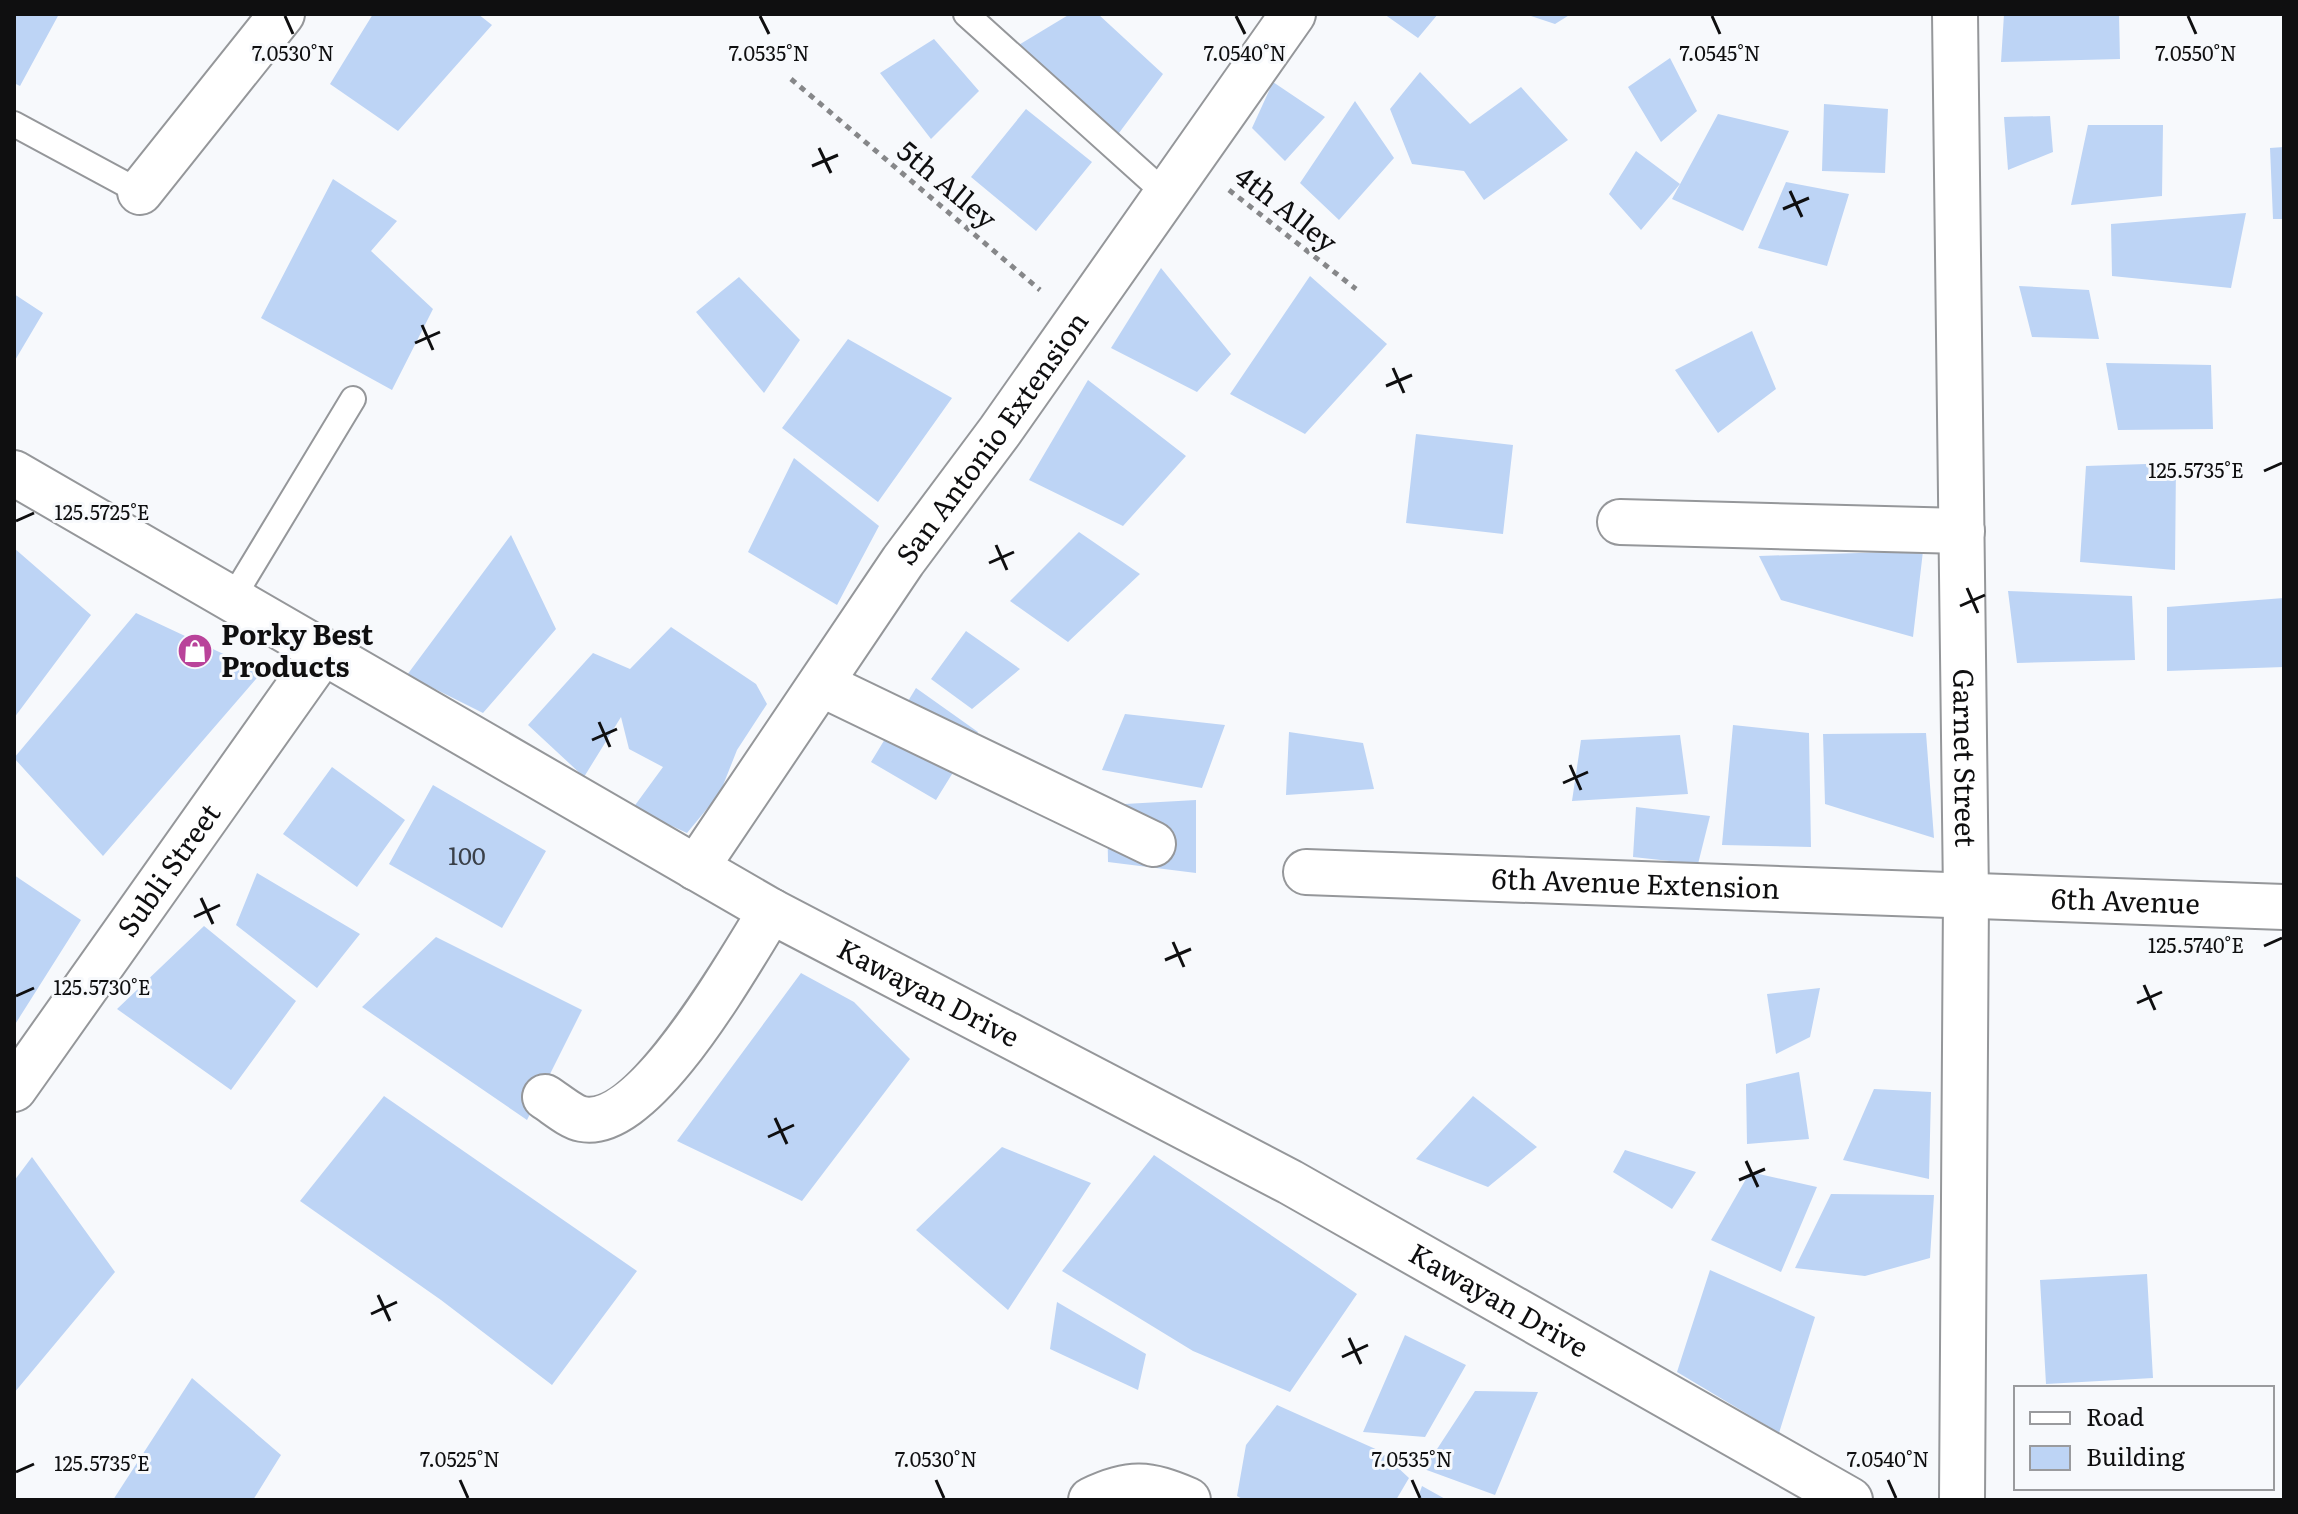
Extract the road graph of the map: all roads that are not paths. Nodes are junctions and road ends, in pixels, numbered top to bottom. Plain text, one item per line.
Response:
1 (282, 14) edge
2 (966, 14) edge
3 (1293, 14) edge
4 (1955, 14) edge
5 (14, 124) edge
6 (140, 192) joint
7 (1166, 194) junction
8 (353, 399) dead end
9 (14, 473) edge
10 (1620, 522) dead end
11 (1962, 531) junction
12 (232, 599) junction
13 (324, 651) junction
14 (821, 684) junction
15 (1153, 844) dead end
16 (696, 868) junction
17 (1306, 872) dead end
18 (1966, 896) junction
19 (2284, 907) edge
20 (771, 911) junction
21 (14, 1089) edge
22 (545, 1097) dead end
23 (1104, 1494) edge
24 (1188, 1500) edge
25 (1850, 1500) edge
26 (1962, 1500) edge

1 - 6 street
2 - 7 lane
3 - 7 street, San Antonio Extension
4 - 11 street, Garnet Street
5 - 6 lane
7 - 14 street, San Antonio Extension
8 - 12 lane
9 - 12 street, Kawayan Drive
10 - 11 street
11 - 18 street, Garnet Street
12 - 13 street, Kawayan Drive
13 - 16 street, Kawayan Drive
13 - 21 street, Subli Street
14 - 15 street
14 - 16 street, San Antonio Extension
16 - 20 street, Kawayan Drive
17 - 18 street, 6th Avenue Extension
18 - 19 street, 6th Avenue
18 - 26 street, Garnet Street
20 - 22 street
20 - 25 street, Kawayan Drive
23 - 24 street

